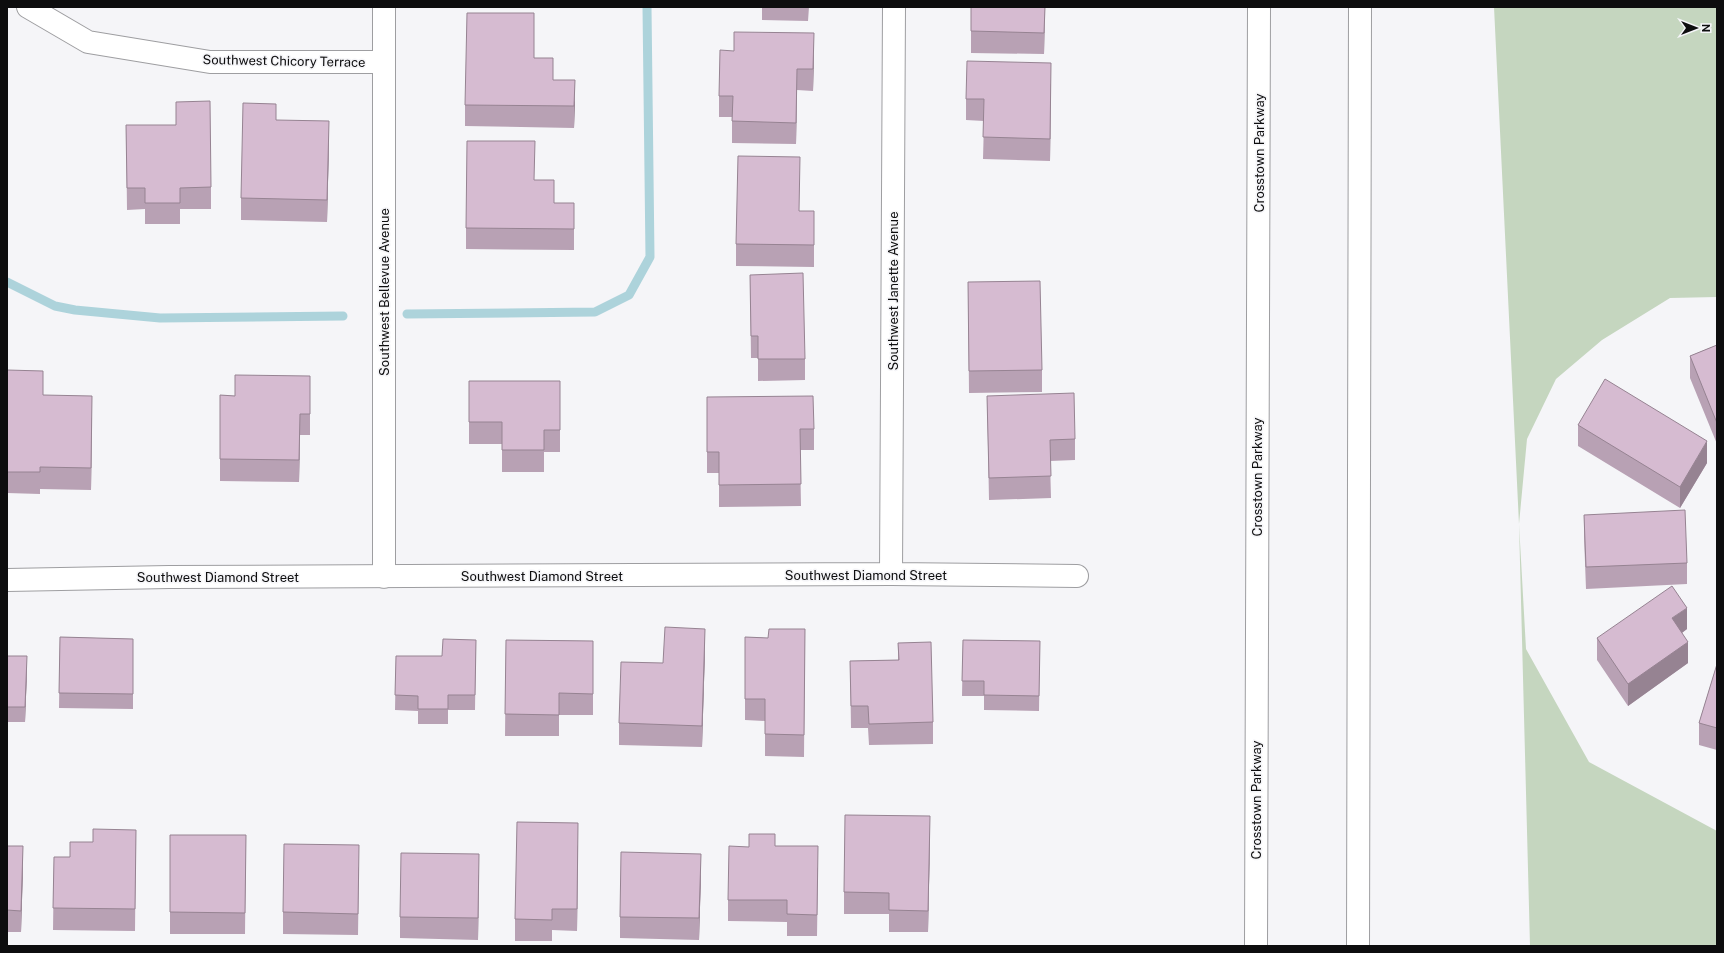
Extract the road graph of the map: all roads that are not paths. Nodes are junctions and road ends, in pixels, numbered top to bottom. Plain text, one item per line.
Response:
1 (28, 7) edge
2 (384, 7) edge
3 (894, 7) edge
4 (1259, 7) edge
5 (1360, 7) edge
6 (384, 62) junction
7 (891, 574) junction
8 (1077, 576) dead end
9 (384, 577) junction
10 (7, 580) edge
11 (1256, 946) edge
12 (1358, 946) edge

1 - 6 street, Southwest Chicory Terrace
2 - 6 street, Southwest Bellevue Avenue
3 - 7 street, Southwest Janette Avenue
4 - 11 street, Crosstown Parkway
5 - 12 street
6 - 9 street, Southwest Bellevue Avenue
7 - 8 street, Southwest Diamond Street
7 - 9 street, Southwest Diamond Street
9 - 10 street, Southwest Diamond Street

